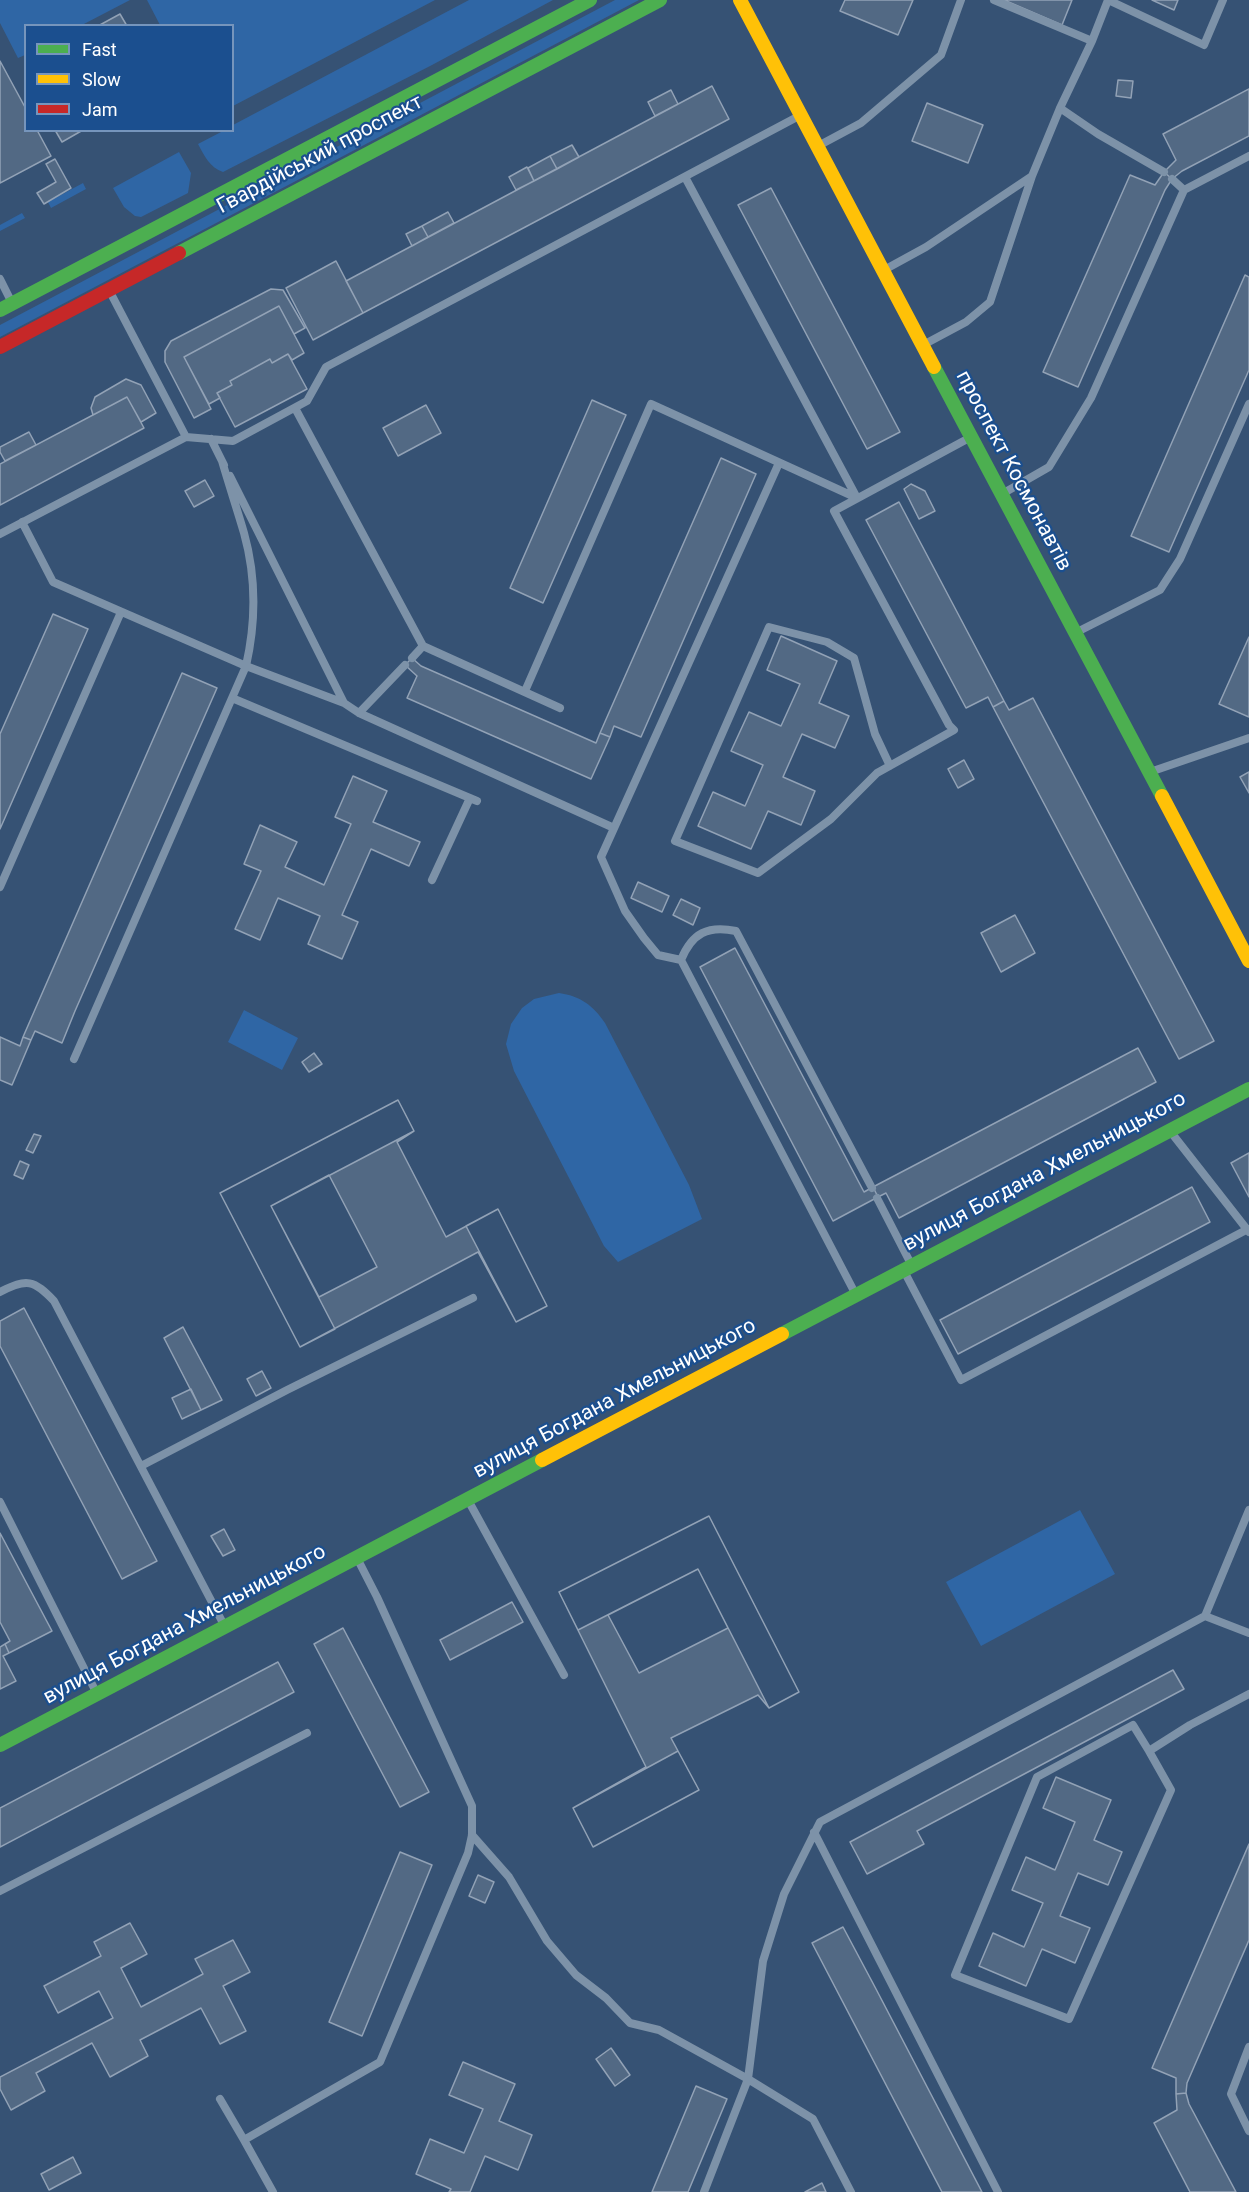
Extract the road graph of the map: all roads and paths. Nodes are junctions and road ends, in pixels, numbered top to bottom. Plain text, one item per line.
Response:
1 (590, 0) edge
2 (660, 0) edge
3 (740, 0) edge
4 (961, 0) edge
5 (994, 0) edge
6 (1223, 0) edge
7 (1092, 41) junction
8 (1060, 108) junction
9 (801, 115) junction
10 (818, 146) junction
11 (1249, 156) edge
12 (1164, 172) dead end
13 (1032, 176) junction
14 (685, 177) junction
15 (1172, 179) dead end
16 (1184, 190) junction
17 (884, 270) junction
18 (0, 279) edge
19 (109, 289) junction
20 (6, 306) edge
21 (923, 345) junction
22 (0, 346) edge
23 (1249, 404) edge
24 (295, 408) junction
25 (186, 437) junction
26 (972, 437) junction
27 (211, 439) junction
28 (222, 461) junction
29 (779, 463) junction
30 (1002, 494) junction
31 (857, 498) junction
32 (22, 522) junction
33 (0, 534) edge
34 (121, 612) junction
35 (1075, 633) junction
36 (423, 646) junction
37 (412, 658) dead end
38 (405, 665) dead end
39 (246, 666) junction
40 (525, 691) junction
41 (232, 698) junction
42 (344, 703) junction
43 (560, 708) dead end
44 (359, 713) junction
45 (1249, 738) edge
46 (890, 766) junction
47 (1149, 772) junction
48 (614, 828) junction
49 (432, 880) dead end
50 (0, 887) edge
51 (681, 960) junction
52 (1249, 962) edge
53 (74, 1059) dead end
54 (1249, 1089) edge
55 (1169, 1131) junction
56 (872, 1188) dead end
57 (877, 1198) dead end
58 (1248, 1230) edge
59 (908, 1268) junction
60 (0, 1292) edge
61 (857, 1295) junction
62 (472, 1298) dead end
63 (141, 1466) junction
64 (468, 1499) junction
65 (0, 1502) edge
66 (1249, 1510) edge
67 (357, 1558) junction
68 (1205, 1616) junction
69 (225, 1627) junction
70 (1249, 1633) edge
71 (564, 1676) dead end
72 (97, 1694) junction
73 (1249, 1694) edge
74 (307, 1733) dead end
75 (0, 1745) edge
76 (1149, 1751) junction
77 (814, 1832) junction
78 (472, 1835) junction
79 (0, 1891) edge
80 (1249, 2047) edge
81 (748, 2079) junction
82 (220, 2099) dead end
83 (1249, 2131) edge
84 (244, 2140) junction
85 (273, 2192) edge
86 (704, 2192) edge
87 (851, 2192) edge
88 (998, 2192) edge

1 - 20 main road, Гвардійський проспект
2 - 19 main road, Гвардійський проспект
3 - 9 main road, проспект Космонавтів
4 - 10 lane
5 - 7 lane
6 - 7 lane
7 - 8 lane
8 - 12 lane
8 - 13 lane
9 - 10 main road, проспект Космонавтів
9 - 14 lane
10 - 17 main road, проспект Космонавтів
11 - 16 lane
13 - 17 lane
13 - 21 lane
14 - 24 lane
14 - 31 lane
15 - 16 lane
16 - 30 lane
17 - 21 main road, проспект Космонавтів
18 - 20 lane
19 - 22 main road, Гвардійський проспект
19 - 25 lane
21 - 26 main road, проспект Космонавтів
23 - 35 lane
24 - 27 lane
24 - 36 lane
25 - 27 lane
25 - 32 lane
26 - 30 main road, проспект Космонавтів
26 - 31 lane
27 - 28 lane
28 - 39 lane
28 - 42 lane
29 - 31 lane
29 - 40 lane
29 - 48 lane
30 - 35 main road, проспект Космонавтів
31 - 46 lane
32 - 33 lane
32 - 34 lane
34 - 39 lane
34 - 50 lane
35 - 47 main road, проспект Космонавтів
36 - 37 lane
36 - 40 lane
38 - 44 lane
39 - 41 lane
39 - 42 lane
40 - 43 lane
41 - 49 lane
41 - 53 lane
42 - 44 lane
44 - 48 lane
45 - 47 lane
46 - 46 lane
47 - 52 main road, проспект Космонавтів
48 - 51 lane
51 - 56 lane
51 - 61 lane
54 - 55 main road, вулиця Богдана Хмельницького
55 - 58 lane
55 - 59 main road, вулиця Богдана Хмельницького
57 - 59 lane
58 - 59 lane
59 - 61 main road, вулиця Богдана Хмельницького
60 - 63 lane
61 - 64 main road, вулиця Богдана Хмельницького
62 - 63 lane
63 - 69 lane
64 - 67 main road, вулиця Богдана Хмельницького
64 - 71 lane
65 - 72 lane
66 - 68 lane
67 - 69 main road, вулиця Богдана Хмельницького
67 - 78 lane
68 - 70 lane
68 - 77 lane
69 - 72 main road, вулиця Богдана Хмельницького
72 - 75 main road, вулиця Богдана Хмельницького
73 - 76 lane
74 - 79 lane
76 - 76 lane
77 - 81 lane
77 - 88 lane
78 - 81 lane
78 - 84 lane
80 - 83 lane
81 - 86 lane
81 - 87 lane
82 - 84 lane
84 - 85 lane

